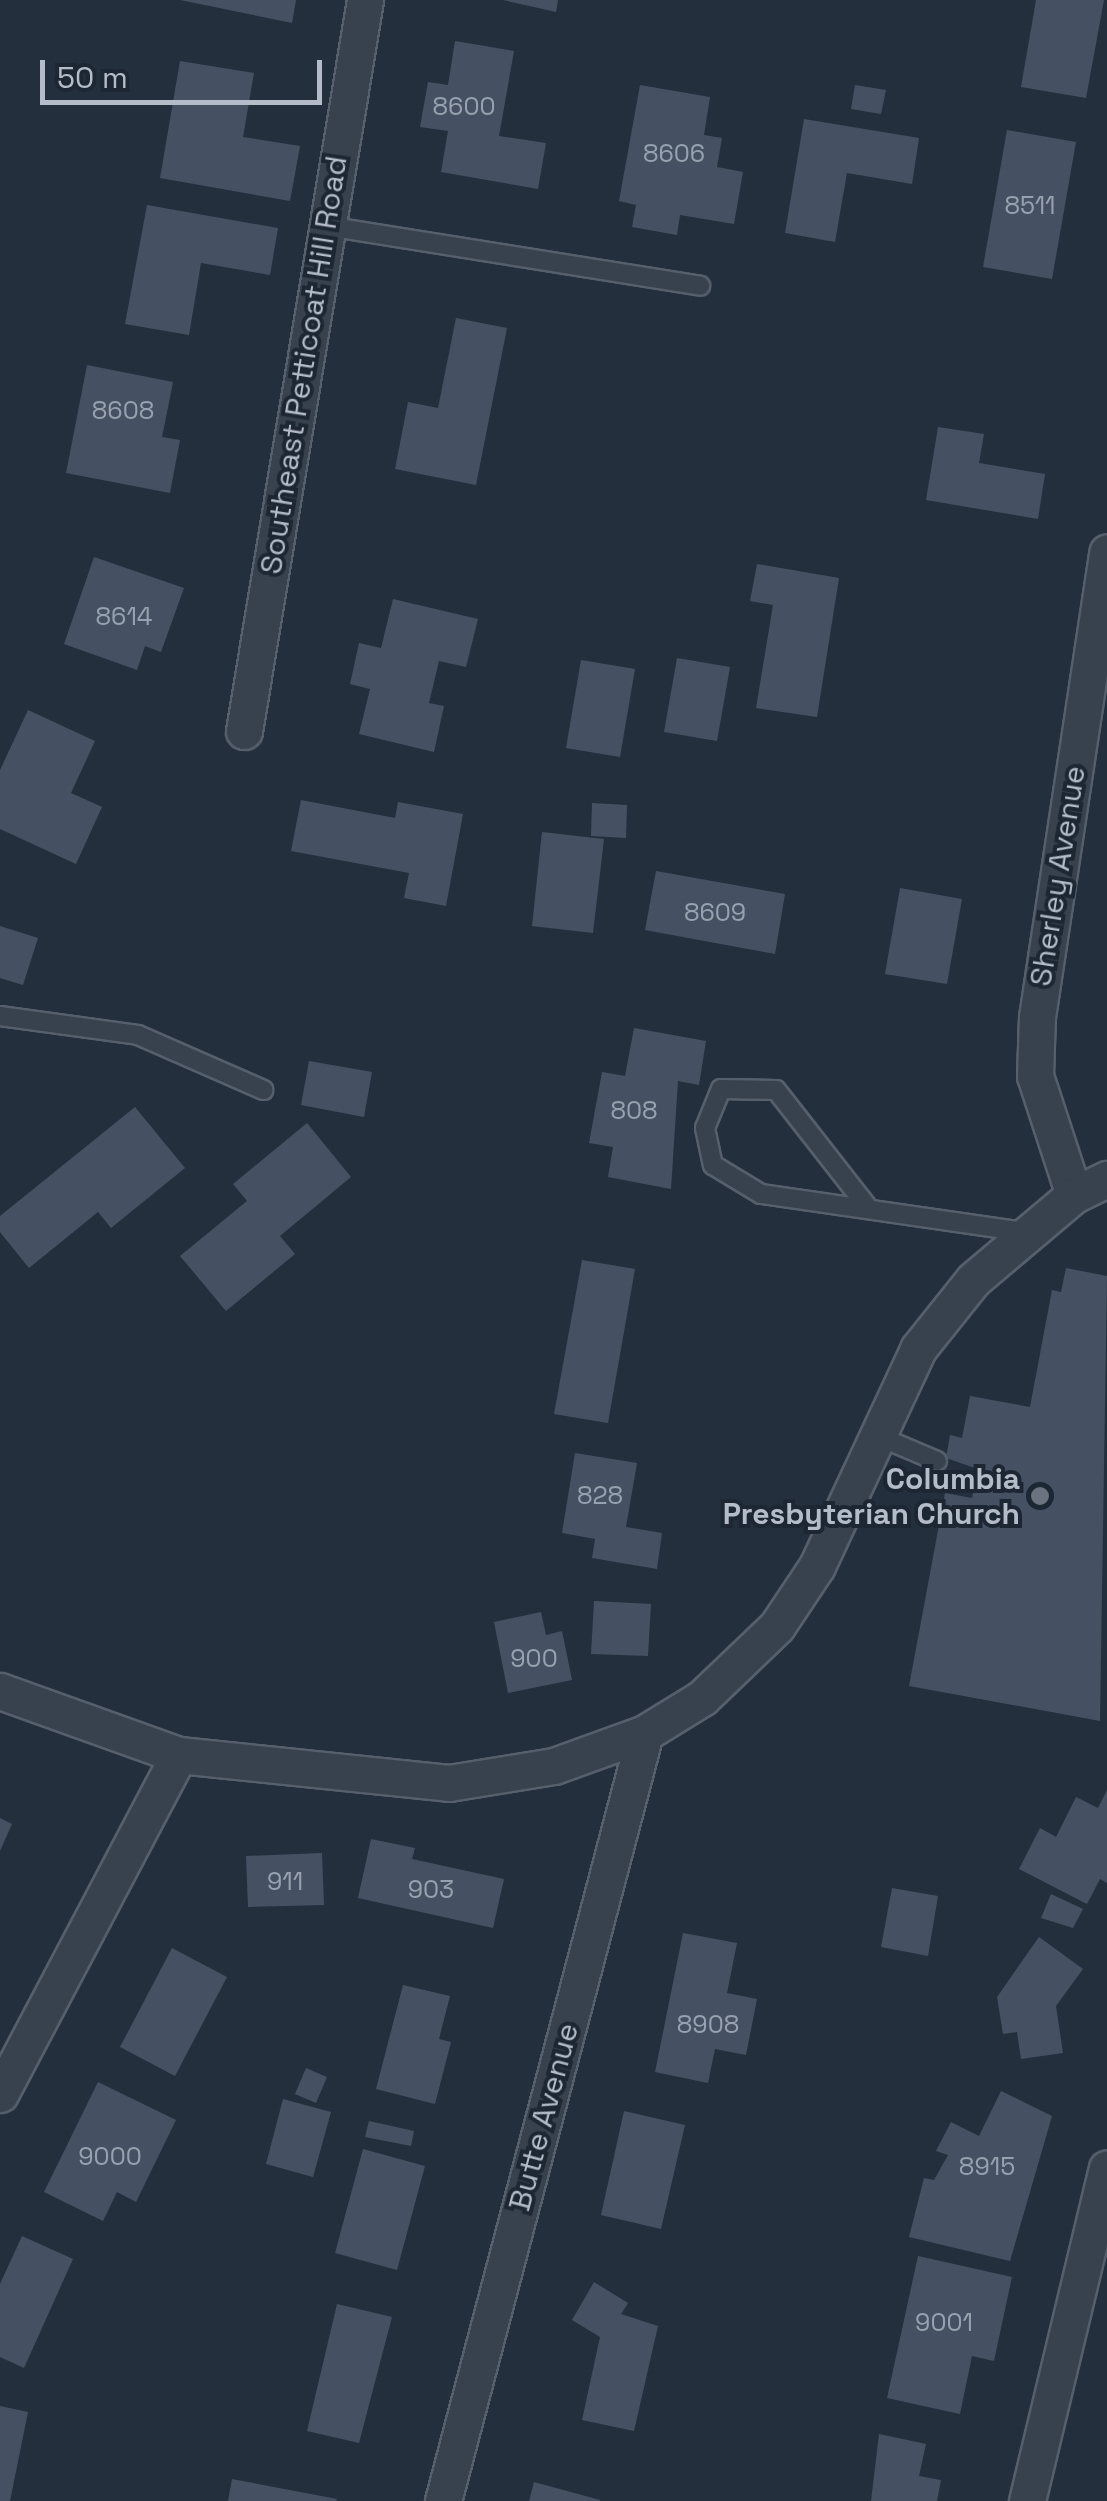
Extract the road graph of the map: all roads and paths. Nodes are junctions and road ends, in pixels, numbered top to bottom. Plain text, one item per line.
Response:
1 (365, 0) edge
2 (327, 226) junction
3 (700, 286) dead end
4 (1107, 552) edge
5 (244, 731) dead end
6 (0, 1016) edge
7 (263, 1090) dead end
8 (1107, 1180) edge
9 (1074, 1195) junction
10 (866, 1204) junction
11 (1025, 1232) junction
12 (878, 1436) junction
13 (937, 1461) dead end
14 (0, 1691) edge
15 (644, 1733) junction
16 (179, 1755) junction
17 (0, 2094) edge
18 (1107, 2169) edge
19 (443, 2501) edge
20 (1026, 2501) edge

1 - 2 street, Southeast Petticoat Hill Road
2 - 3 lane
2 - 5 street, Southeast Petticoat Hill Road
4 - 9 street, Sherley Avenue
6 - 7 lane
8 - 9 street
9 - 11 street
10 - 10 lane
10 - 11 lane
11 - 12 street
12 - 13 lane
12 - 15 street
14 - 16 street
15 - 16 street
15 - 19 street, Butte Avenue
16 - 17 street
18 - 20 street

